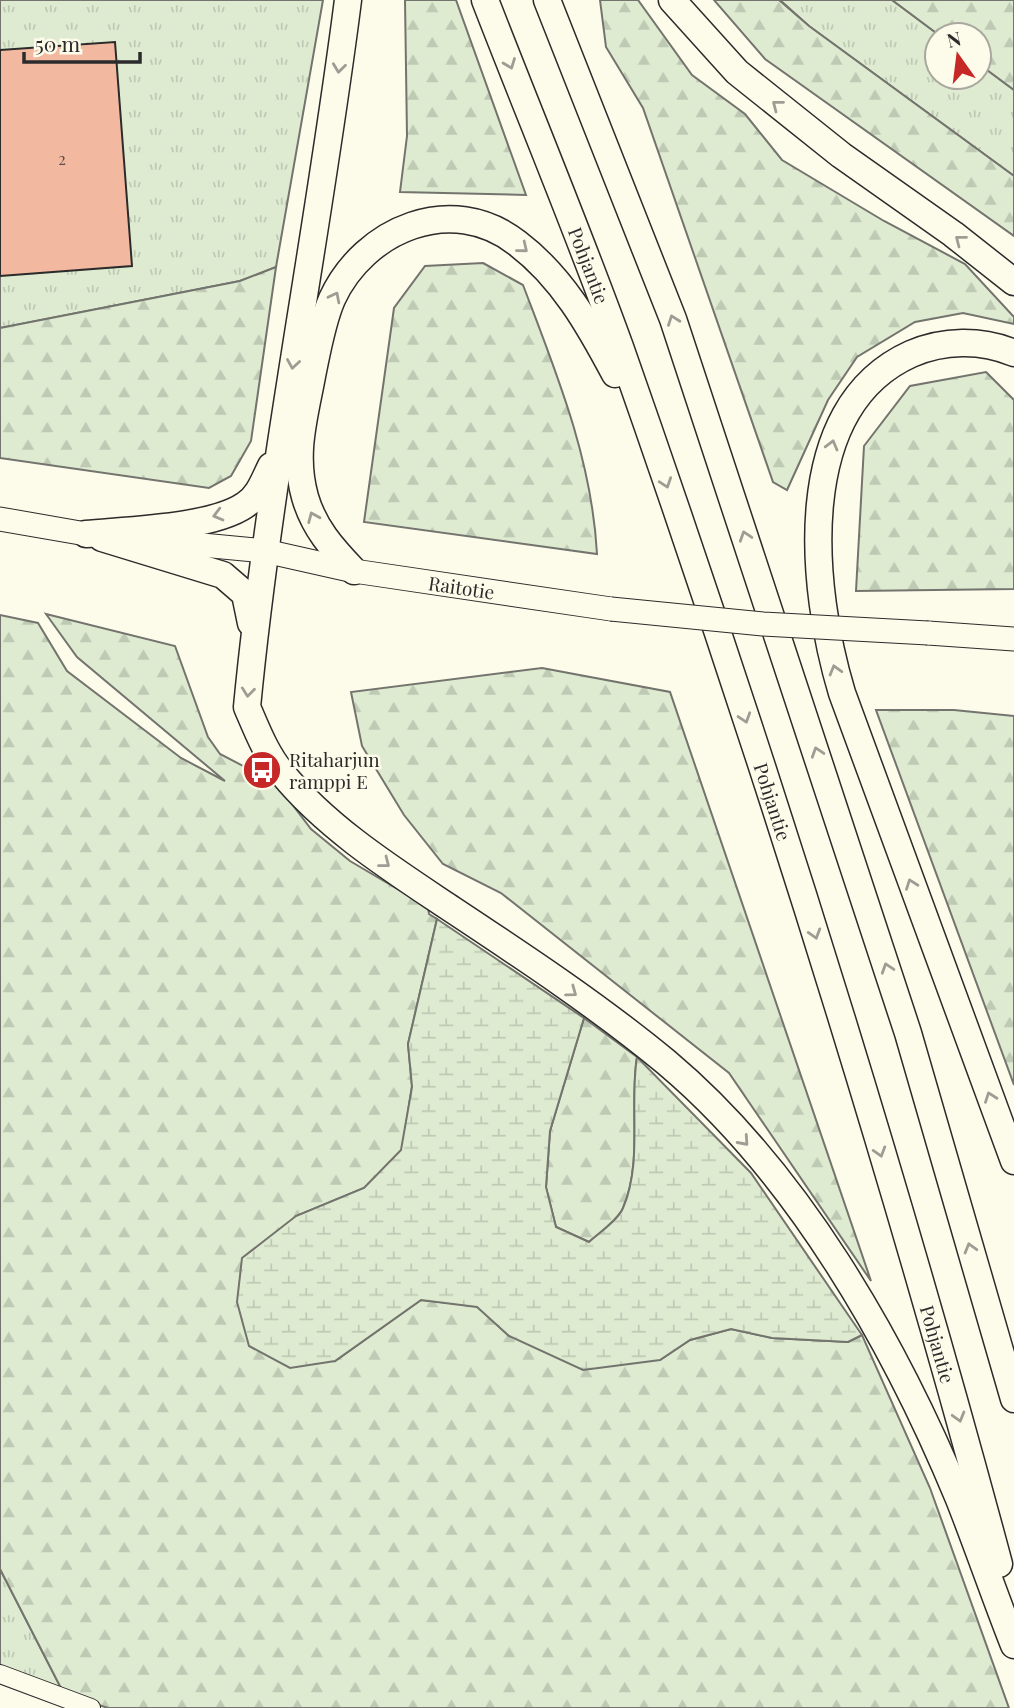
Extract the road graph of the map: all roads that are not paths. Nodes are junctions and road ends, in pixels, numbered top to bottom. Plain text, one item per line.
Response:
1 (348, 0) edge
2 (485, 0) edge
3 (547, 0) edge
4 (672, 0) edge
5 (1014, 282) edge
6 (1014, 353) edge
7 (653, 444) junction
8 (278, 451) junction
9 (0, 519) edge
10 (86, 534) junction
11 (265, 551) junction
12 (354, 571) junction
13 (1014, 625) edge
14 (928, 633) junction
15 (1014, 639) edge
16 (254, 640) junction
17 (1014, 1161) edge
18 (1014, 1399) edge
19 (1014, 1620) edge
20 (1014, 1645) edge
21 (0, 1674) edge
22 (91, 1708) edge

1 -> 8 highway
2 -> 7 highway, Pohjantie
18 -> 3 highway
5 -> 4 highway
17 -> 6 highway
12 -> 7 highway
7 -> 19 highway, Pohjantie
8 -> 10 highway
8 - 11 highway
9 - 10 main road, Raitotie
10 - 11 main road, Raitotie
10 - 16 highway
11 - 12 main road, Raitotie
11 - 16 highway
12 - 14 main road, Raitotie, bridge
13 - 14 main road, Raitotie
14 - 15 main road, Raitotie
16 -> 20 highway
21 - 22 street

